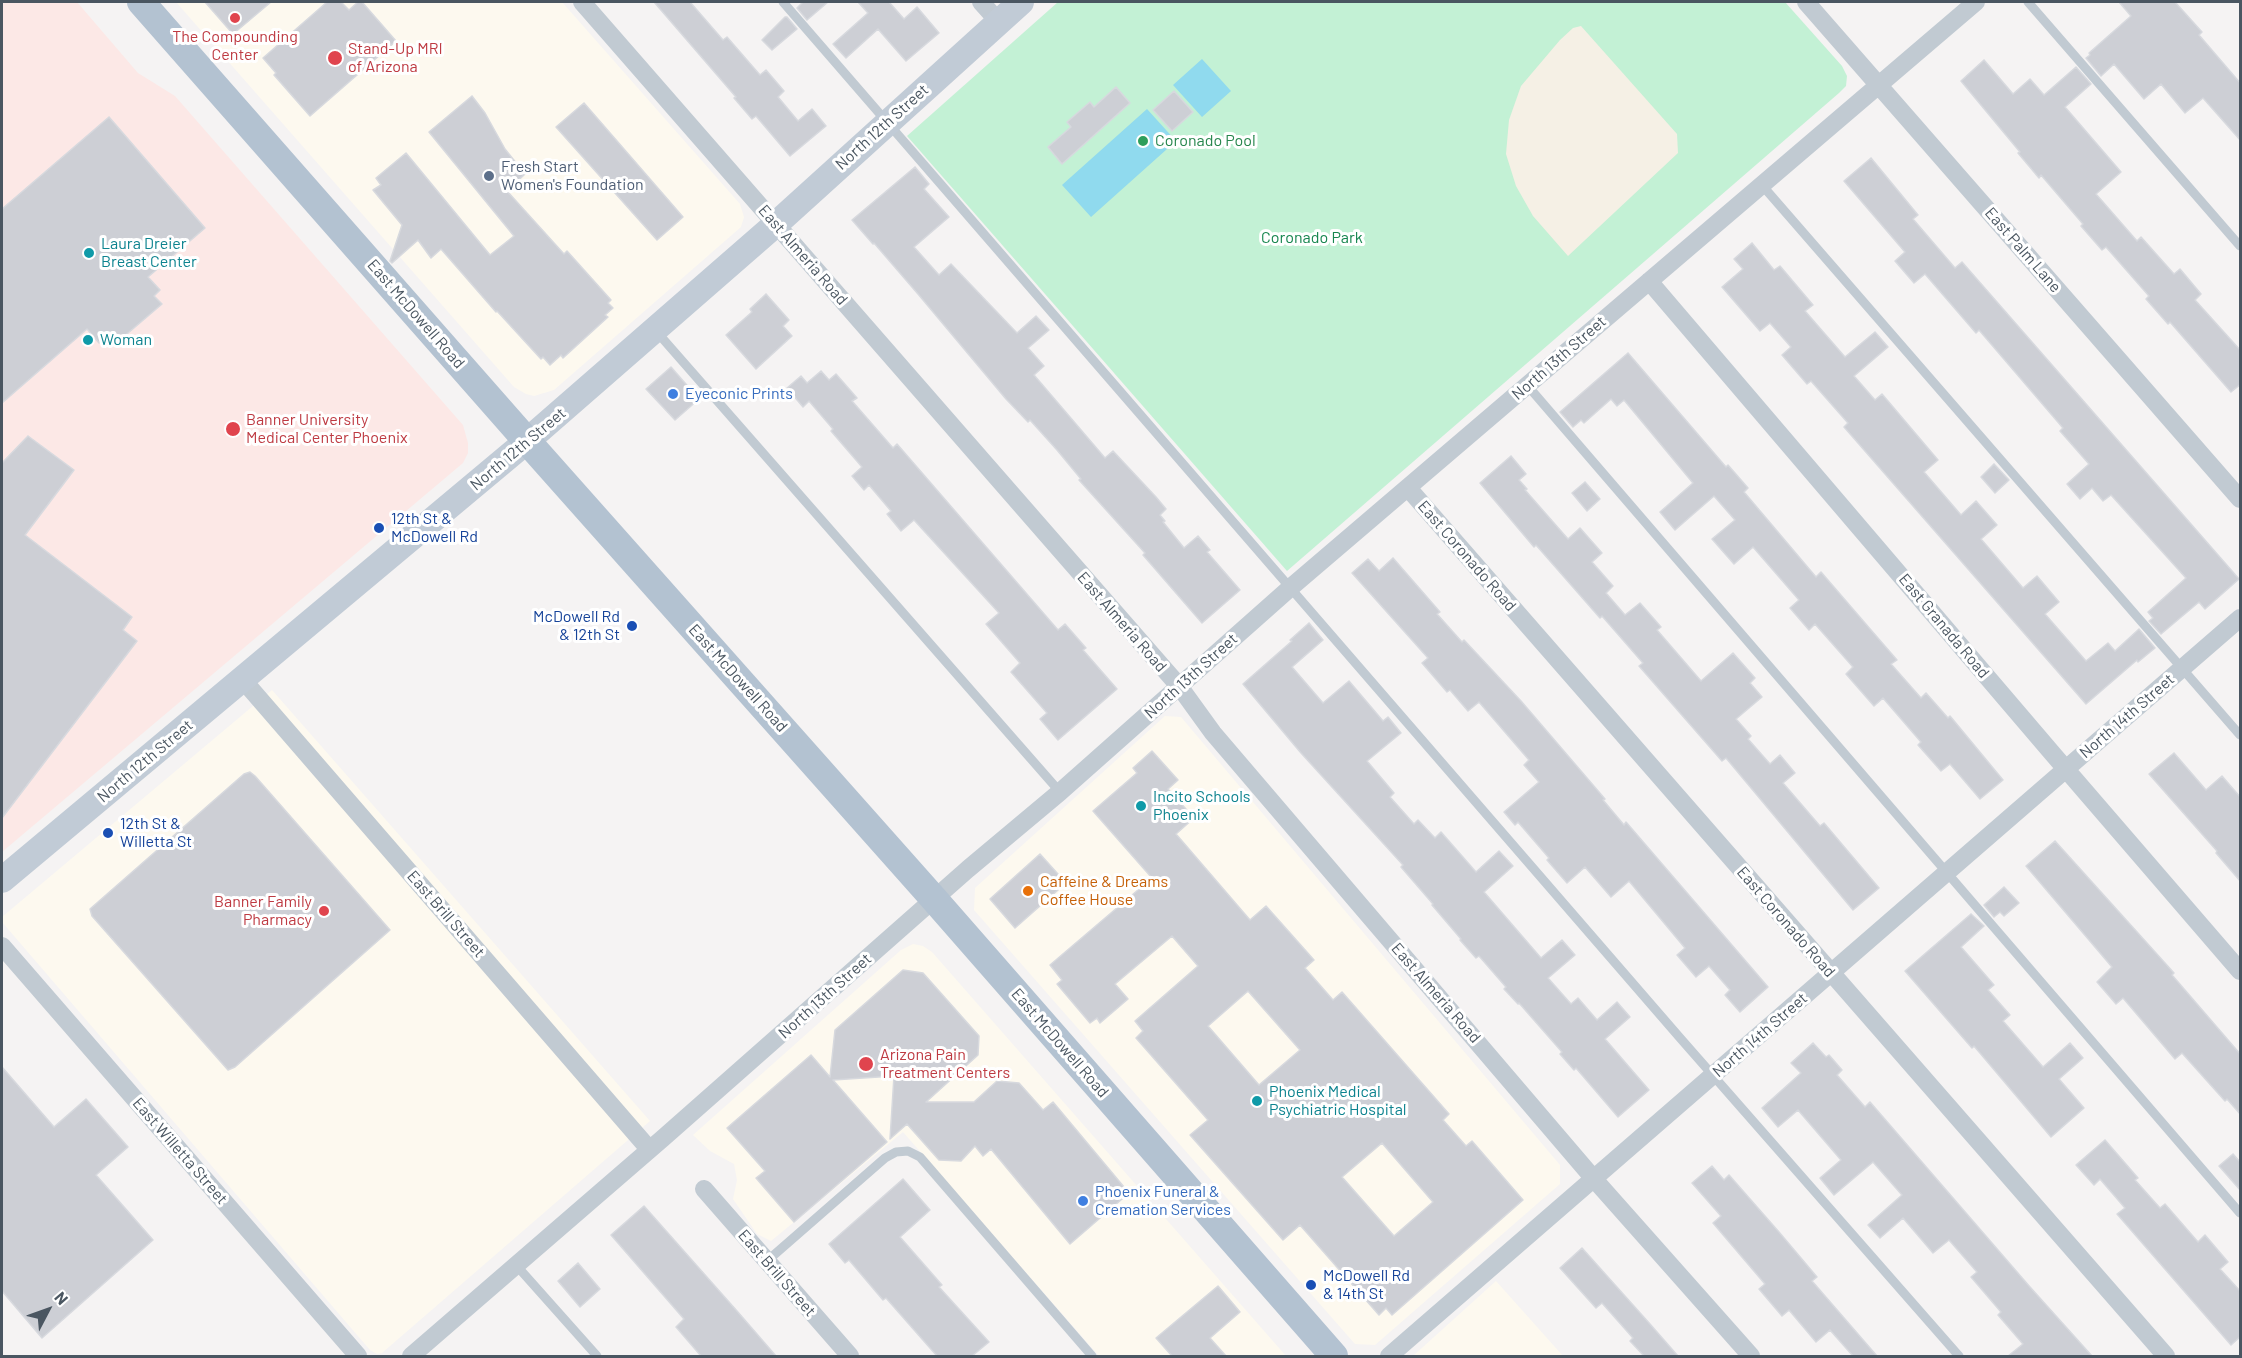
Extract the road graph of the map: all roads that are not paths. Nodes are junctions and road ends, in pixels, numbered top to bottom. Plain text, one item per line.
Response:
1 (141, 2) edge
2 (582, 2) edge
3 (783, 2) edge
4 (981, 2) edge
5 (1021, 2) edge
6 (1806, 2) edge
7 (1976, 2) edge
8 (2028, 2) edge
9 (998, 21) junction
10 (1879, 85) junction
11 (887, 122) junction
12 (1761, 184) junction
13 (776, 224) junction
14 (2241, 246) edge
15 (1649, 281) junction
16 (654, 330) junction
17 (1527, 385) junction
18 (527, 441) junction
19 (1407, 488) junction
20 (2241, 499) edge
21 (1290, 588) junction
22 (2241, 618) edge
23 (2183, 669) junction
24 (243, 680) junction
25 (1179, 686) junction
26 (2241, 735) edge
27 (2066, 770) junction
28 (1060, 792) junction
29 (1947, 872) junction
30 (2, 880) edge
31 (934, 899) junction
32 (2, 946) edge
33 (2241, 971) edge
34 (1831, 973) junction
35 (1713, 1076) junction
36 (649, 1149) junction
37 (1594, 1179) junction
38 (705, 1189) dead end
39 (2241, 1213) edge
40 (767, 1261) junction
41 (516, 1265) junction
42 (358, 1356) edge
43 (411, 1356) edge
44 (597, 1356) edge
45 (850, 1356) edge
46 (1092, 1356) edge
47 (1334, 1356) edge
48 (1389, 1356) edge
49 (1751, 1356) edge
50 (1959, 1356) edge
51 (2166, 1356) edge

1 - 18 main road, East McDowell Road
2 - 13 street, East Almeria Road
3 - 11 lane
4 - 9 street
5 - 9 street, North 12th Street
6 - 10 street, East Palm Lane
7 - 10 street, North 13th Street
8 - 14 lane
9 - 11 street, North 12th Street
10 - 12 street, North 13th Street
10 - 20 street, East Palm Lane
11 - 13 street, North 12th Street
11 - 21 lane
12 - 15 street, North 13th Street
12 - 23 lane
13 - 16 street, North 12th Street
13 - 25 street, East Almeria Road
15 - 17 street, North 13th Street
15 - 27 street, East Granada Road
16 - 18 street, North 12th Street
16 - 28 lane
17 - 19 street, North 13th Street
17 - 29 lane
18 - 24 street, North 12th Street
18 - 31 main road, East McDowell Road
19 - 21 street, North 13th Street
19 - 34 street, East Coronado Road
21 - 25 street, North 13th Street
21 - 35 lane
22 - 23 street, North 14th Street
23 - 26 lane
23 - 27 street, North 14th Street
24 - 30 street, North 12th Street
24 - 36 street, East Brill Street
25 - 28 street, North 13th Street
25 - 37 street, East Almeria Road
27 - 29 street, North 14th Street
27 - 33 street, East Granada Road
28 - 31 street, North 13th Street
29 - 34 street, North 14th Street
29 - 39 lane
31 - 36 street, North 13th Street
31 - 47 main road, East McDowell Road
32 - 42 street, East Willetta Street
34 - 35 street, North 14th Street
34 - 51 street, East Coronado Road
35 - 37 street, North 14th Street
35 - 50 lane
36 - 41 street, North 13th Street
37 - 48 street, North 14th Street
37 - 49 street, East Almeria Road
38 - 40 street, East Brill Street
40 - 45 street, East Brill Street
40 - 46 lane
41 - 43 street, North 13th Street
41 - 44 lane

